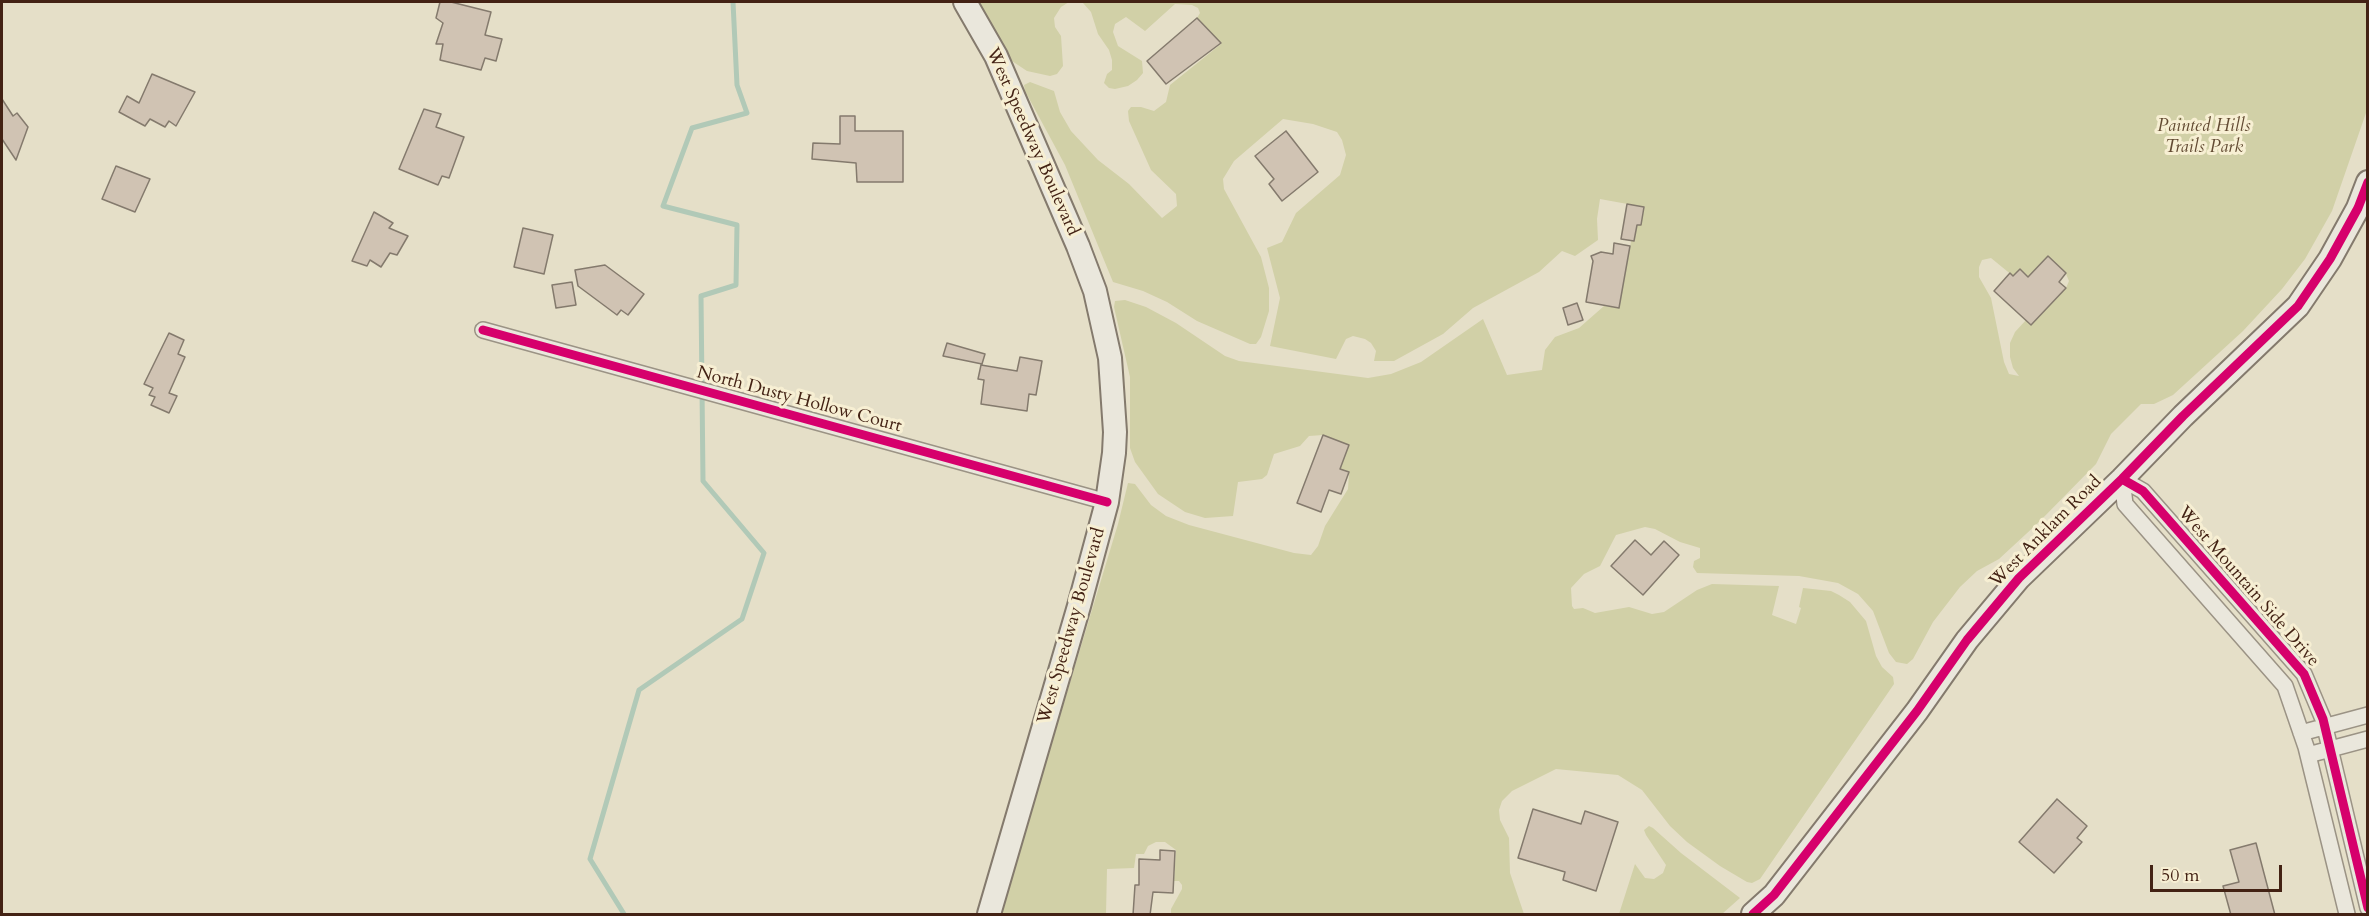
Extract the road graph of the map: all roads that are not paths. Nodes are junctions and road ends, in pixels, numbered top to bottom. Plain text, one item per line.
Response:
1 (966, 2) edge
2 (2367, 182) edge
3 (483, 330) dead end
4 (2122, 479) junction
5 (1107, 502) junction
6 (2367, 716) edge
7 (2324, 727) junction
8 (2301, 733) junction
9 (2367, 739) edge
10 (2330, 749) junction
11 (2308, 755) junction
12 (2367, 908) edge
13 (989, 915) edge
14 (1753, 915) edge
15 (2347, 915) edge

1 - 5 main road, West Speedway Boulevard
2 - 4 main road, West Anklam Road
3 - 5 street, North Dusty Hollow Court
4 - 7 street, West Mountain Side Drive
4 - 8 street, West Mountain Side Drive
4 - 14 main road, West Anklam Road
5 - 13 main road, West Speedway Boulevard
6 - 7 street
7 - 8 street
7 - 10 street, West Mountain Side Drive
8 - 11 street, West Mountain Side Drive
9 - 10 street
10 - 11 street
10 - 12 street, West Mountain Side Drive
11 - 15 street, West Mountain Side Drive

